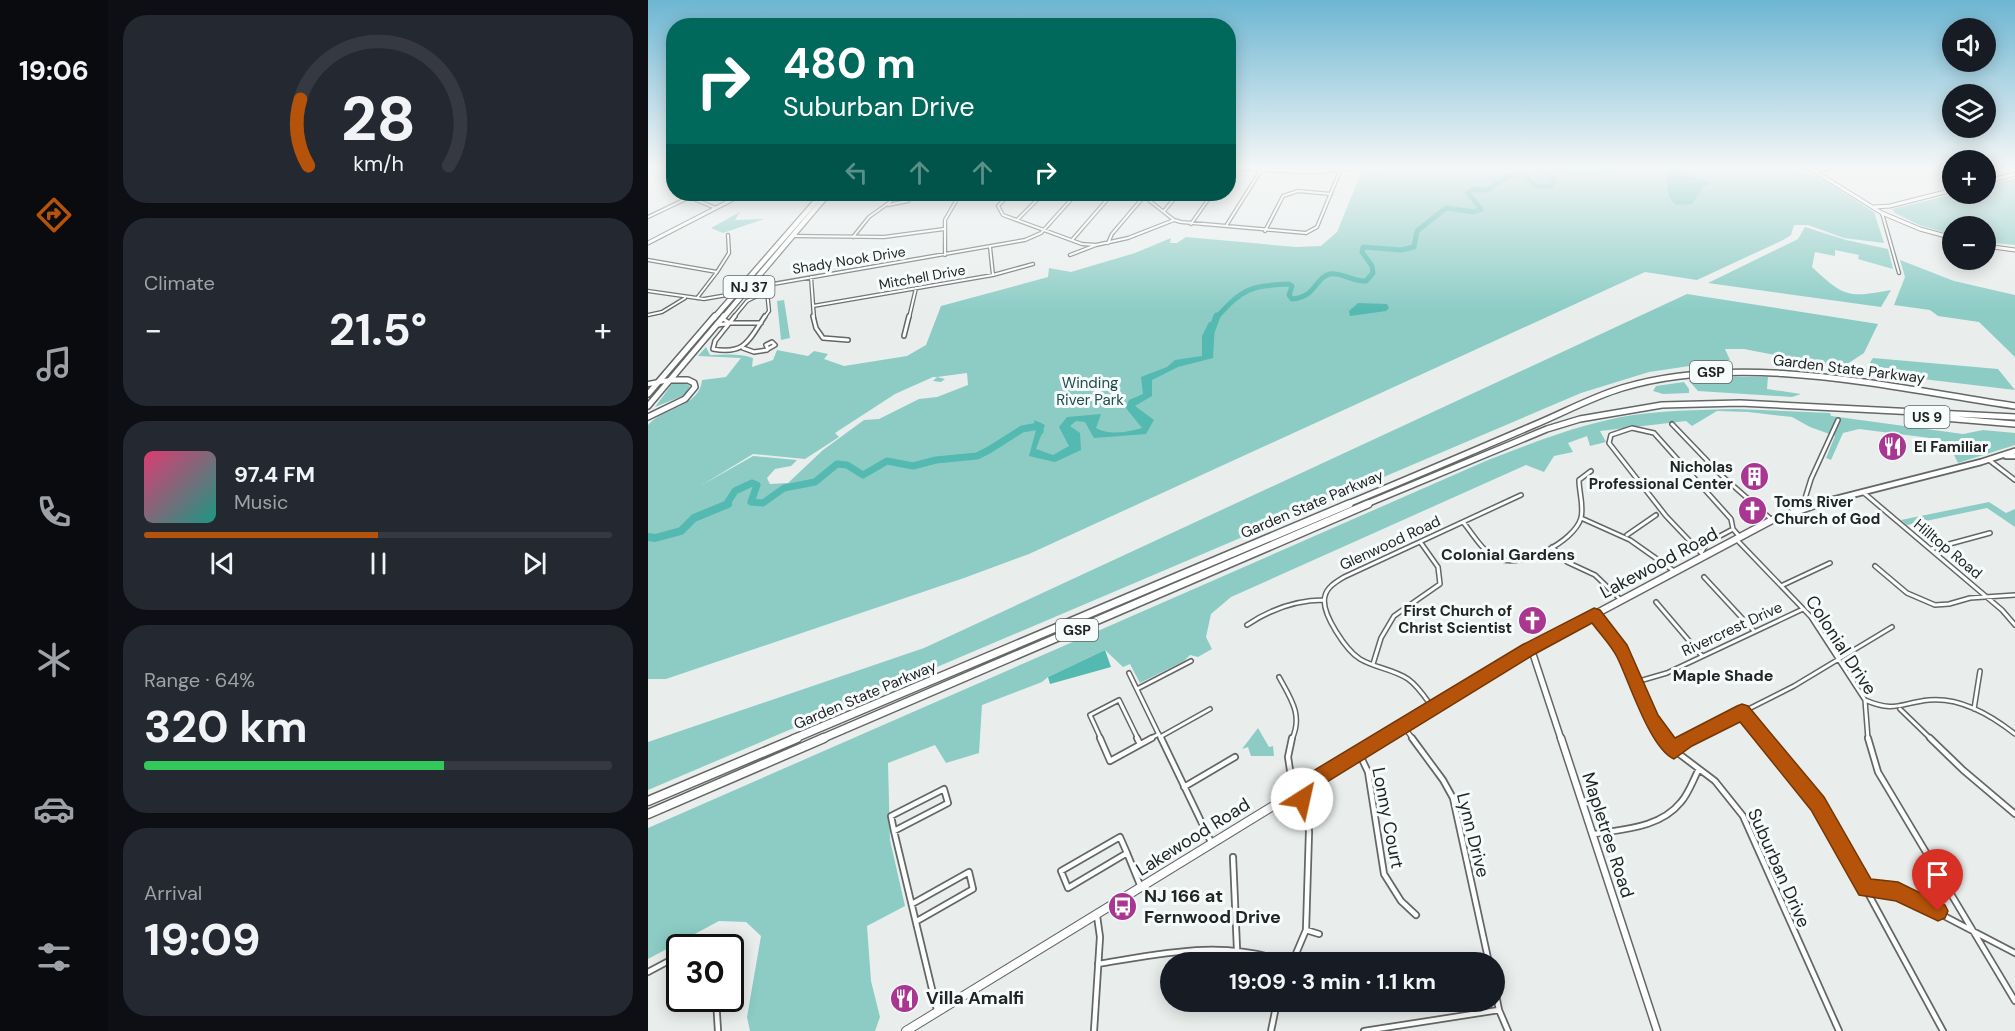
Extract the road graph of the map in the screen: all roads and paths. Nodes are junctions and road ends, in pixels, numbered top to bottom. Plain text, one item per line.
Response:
1 (702, 215) edge
2 (804, 215) edge
3 (810, 215) edge
4 (872, 215) edge
5 (948, 215) edge
6 (1003, 215) edge
7 (1021, 215) edge
8 (1057, 215) edge
9 (1094, 215) edge
10 (1128, 215) edge
11 (1168, 215) edge
12 (1198, 215) edge
13 (1233, 215) edge
14 (1274, 215) edge
15 (1321, 215) edge
16 (1883, 215) edge
17 (1887, 215) edge
18 (1016, 220) junction
19 (1174, 220) junction
20 (1191, 225) junction
21 (1226, 226) junction
22 (944, 229) junction
23 (1043, 230) junction
24 (1265, 231) junction
25 (728, 235) dead end
26 (1942, 235) edge
27 (793, 236) junction
28 (852, 237) junction
29 (1072, 240) junction
30 (648, 243) edge
31 (1108, 243) junction
32 (1096, 245) junction
33 (990, 247) junction
34 (1996, 247) edge
35 (2015, 250) edge
36 (945, 255) junction
37 (1070, 255) dead end
38 (648, 260) edge
39 (1033, 264) dead end
40 (717, 272) junction
41 (1899, 273) dead end
42 (993, 275) junction
43 (811, 277) junction
44 (769, 284) junction
45 (748, 288) junction
46 (916, 288) junction
47 (648, 291) edge
48 (767, 291) junction
49 (735, 294) junction
50 (687, 297) junction
51 (698, 298) junction
52 (813, 306) junction
53 (648, 315) edge
54 (722, 319) junction
55 (730, 323) junction
56 (762, 323) junction
57 (716, 326) junction
58 (904, 336) dead end
59 (848, 340) dead end
60 (743, 348) junction
61 (768, 349) dead end
62 (670, 380) junction
63 (659, 382) junction
64 (648, 384) edge
65 (648, 394) edge
66 (2015, 405) edge
67 (648, 406) edge
68 (1839, 407) junction
69 (648, 417) edge
70 (2015, 417) edge
71 (1838, 420) dead end
72 (1672, 424) dead end
73 (2015, 424) edge
74 (2015, 454) edge
75 (1989, 460) junction
76 (1591, 471) dead end
77 (2015, 480) edge
78 (1864, 493) junction
79 (1521, 495) dead end
80 (1802, 508) junction
81 (1656, 515) dead end
82 (1581, 518) junction
83 (1772, 520) junction
84 (1463, 522) junction
85 (1733, 529) junction
86 (1990, 533) dead end
87 (1627, 535) junction
88 (1739, 538) junction
89 (1421, 543) junction
90 (1552, 547) junction
91 (1931, 549) junction
92 (1702, 555) junction
93 (1830, 562) dead end
94 (1875, 566) dead end
95 (1674, 572) junction
96 (1704, 577) dead end
97 (1783, 585) junction
98 (2015, 596) edge
99 (1988, 598) junction
100 (1324, 600) junction
101 (1621, 600) junction
102 (1656, 602) dead end
103 (1803, 609) junction
104 (1594, 614) junction
105 (1247, 625) dead end
106 (2015, 625) edge
107 (1892, 627) dead end
108 (1754, 631) junction
109 (1531, 648) junction
110 (1702, 656) junction
111 (1838, 658) junction
112 (1191, 661) dead end
113 (1372, 664) junction
114 (1980, 671) dead end
115 (1129, 673) dead end
116 (1279, 677) dead end
117 (1636, 682) junction
118 (1137, 689) junction
119 (1865, 700) junction
120 (1432, 707) junction
121 (1210, 709) dead end
122 (1900, 709) junction
123 (1974, 709) junction
124 (1742, 712) junction
125 (1402, 726) junction
126 (2015, 734) edge
127 (1159, 735) junction
128 (1140, 744) junction
129 (1674, 750) junction
130 (1359, 753) junction
131 (1235, 757) dead end
132 (1699, 769) junction
133 (1184, 787) junction
134 (1299, 789) junction
135 (648, 801) edge
136 (2015, 814) edge
137 (648, 816) edge
138 (894, 831) junction
139 (1592, 835) junction
140 (1212, 843) junction
141 (1127, 853) junction
142 (1233, 857) dead end
143 (1141, 887) junction
144 (1866, 888) junction
145 (912, 904) junction
146 (1096, 914) junction
147 (1416, 915) dead end
148 (916, 922) junction
149 (1971, 929) junction
150 (1306, 930) junction
151 (1319, 934) dead end
152 (1237, 949) junction
153 (1252, 952) edge
154 (1295, 952) edge
155 (1487, 952) edge
156 (2015, 952) edge
157 (666, 962) edge
158 (1098, 964) junction
159 (648, 972) edge
160 (2015, 1001) edge
161 (717, 1012) edge
162 (938, 1012) junction
163 (1274, 1012) edge
164 (1486, 1012) edge
165 (1500, 1012) edge
166 (718, 1031) edge
167 (906, 1031) edge
168 (1094, 1031) edge
169 (1271, 1031) edge
170 (1364, 1031) edge
171 (1508, 1031) edge
172 (1657, 1031) edge
173 (1839, 1031) edge
174 (1943, 1031) edge

1 - 30 main road
2 - 49 highway, NJ 37
3 - 27 highway, NJ 37
4 - 28 street
5 - 22 street
6 - 18 street
7 - 18 street
8 - 23 street, Shady Nook Drive
9 - 29 street
10 - 31 street
11 - 19 street
12 - 20 street
13 - 21 street
14 - 24 street
15 - 24 street
16 - 41 street
17 - 26 main road
18 - 23 street
19 - 20 street
19 - 31 street
20 - 21 street
21 - 24 street
22 - 28 street
22 - 36 street
23 - 29 street
23 - 33 street, Shady Nook Drive
25 - 40 street
27 - 28 street
27 - 45 highway, NJ 37
29 - 32 street
31 - 32 street
32 - 37 street
33 - 36 street, Shady Nook Drive
33 - 42 street
34 - 35 main road
36 - 43 street, Shady Nook Drive
38 - 40 street
39 - 42 street, Mitchell Drive
40 - 51 street
42 - 46 street, Mitchell Drive
43 - 44 street, Shady Nook Drive
43 - 52 street
44 - 45 street, Shady Nook Drive
44 - 48 street
45 - 54 highway, NJ 37
46 - 52 street, Mitchell Drive
46 - 58 street
47 - 50 street
48 - 55 street
48 - 56 street
49 - 51 street
49 - 63 highway, NJ 37
50 - 51 street
50 - 53 street
52 - 59 street
54 - 55 street
54 - 57 highway, NJ 37
55 - 56 street
55 - 57 street
55 - 60 street
56 - 60 street
57 - 62 highway, NJ 37
60 - 61 street
62 - 63 main road
62 - 67 highway, NJ 37
62 - 69 highway
63 - 64 main road
63 - 65 highway, NJ 37
66 - 135 highway, Garden State Parkway / GSP
68 - 70 highway, Garden State Parkway / GSP
68 - 73 highway, US 9
68 - 137 highway, Garden State Parkway / GSP
71 - 80 street
72 - 83 street
74 - 75 main road, Lakewood Road
74 - 75 main road, Lakewood Road
75 - 77 street
75 - 78 main road, Lakewood Road
76 - 82 street
78 - 80 main road, Lakewood Road
78 - 91 street, Hilltop Road
79 - 84 street, Glenwood Road
80 - 83 main road, Lakewood Road
81 - 87 street
82 - 87 street
82 - 90 street
83 - 88 main road, Lakewood Road
84 - 89 street, Glenwood Road
84 - 90 street
85 - 88 street, Colonial Drive
85 - 92 street
85 - 92 street, Colonial Drive
86 - 91 street
87 - 95 street
88 - 92 main road, Lakewood Road
88 - 97 street, Colonial Drive
89 - 100 street, Glenwood Road
89 - 113 street
90 - 101 street
91 - 99 street, Hilltop Road
92 - 95 main road, Lakewood Road
93 - 97 street
94 - 99 street
95 - 101 main road, Lakewood Road
96 - 108 street
97 - 103 street, Colonial Drive
98 - 99 street
99 - 106 street, Hilltop Road
100 - 105 street
100 - 113 street
101 - 104 main road, Lakewood Road
102 - 110 street
103 - 108 street, Rivercrest Drive
103 - 111 street, Colonial Drive
104 - 109 main road, Lakewood Road
104 - 117 street, Suburban Drive
107 - 111 street
108 - 110 street, Rivercrest Drive
109 - 120 main road, Lakewood Road
109 - 139 main road, Mapletree Road
110 - 117 street, Rivercrest Drive
111 - 119 street, Colonial Drive
111 - 124 street
112 - 118 street
113 - 120 street
114 - 123 street
115 - 118 street
116 - 134 street
117 - 129 street, Suburban Drive
118 - 127 street
119 - 122 street
119 - 149 street, Colonial Drive
120 - 125 main road, Lakewood Road
121 - 127 street
122 - 123 street
122 - 136 street
123 - 126 street
124 - 129 street
124 - 144 street
125 - 130 main road, Lakewood Road
125 - 155 street, Lynn Drive
127 - 128 street
127 - 133 street
128 - 128 street
129 - 132 street, Suburban Drive
130 - 134 main road, Lakewood Road
130 - 147 street, Lonny Court
131 - 133 street
132 - 139 street
132 - 173 street, Suburban Drive
133 - 140 street
134 - 140 main road, Lakewood Road
134 - 150 street
138 - 138 street
138 - 145 street
139 - 172 main road, Mapletree Road
140 - 143 main road, Lakewood Road
141 - 141 street
141 - 143 street
142 - 152 street
143 - 146 main road, Lakewood Road
144 - 149 street
144 - 174 street
145 - 148 street
145 - 148 street
146 - 158 street
146 - 162 main road, Lakewood Road
148 - 162 street
149 - 156 street
149 - 160 street, Colonial Drive
150 - 151 street
150 - 154 street
152 - 153 street
152 - 158 street
157 - 159 street
158 - 168 street
161 - 166 street
162 - 167 main road, Lakewood Road
163 - 169 street
164 - 170 street
165 - 171 street

